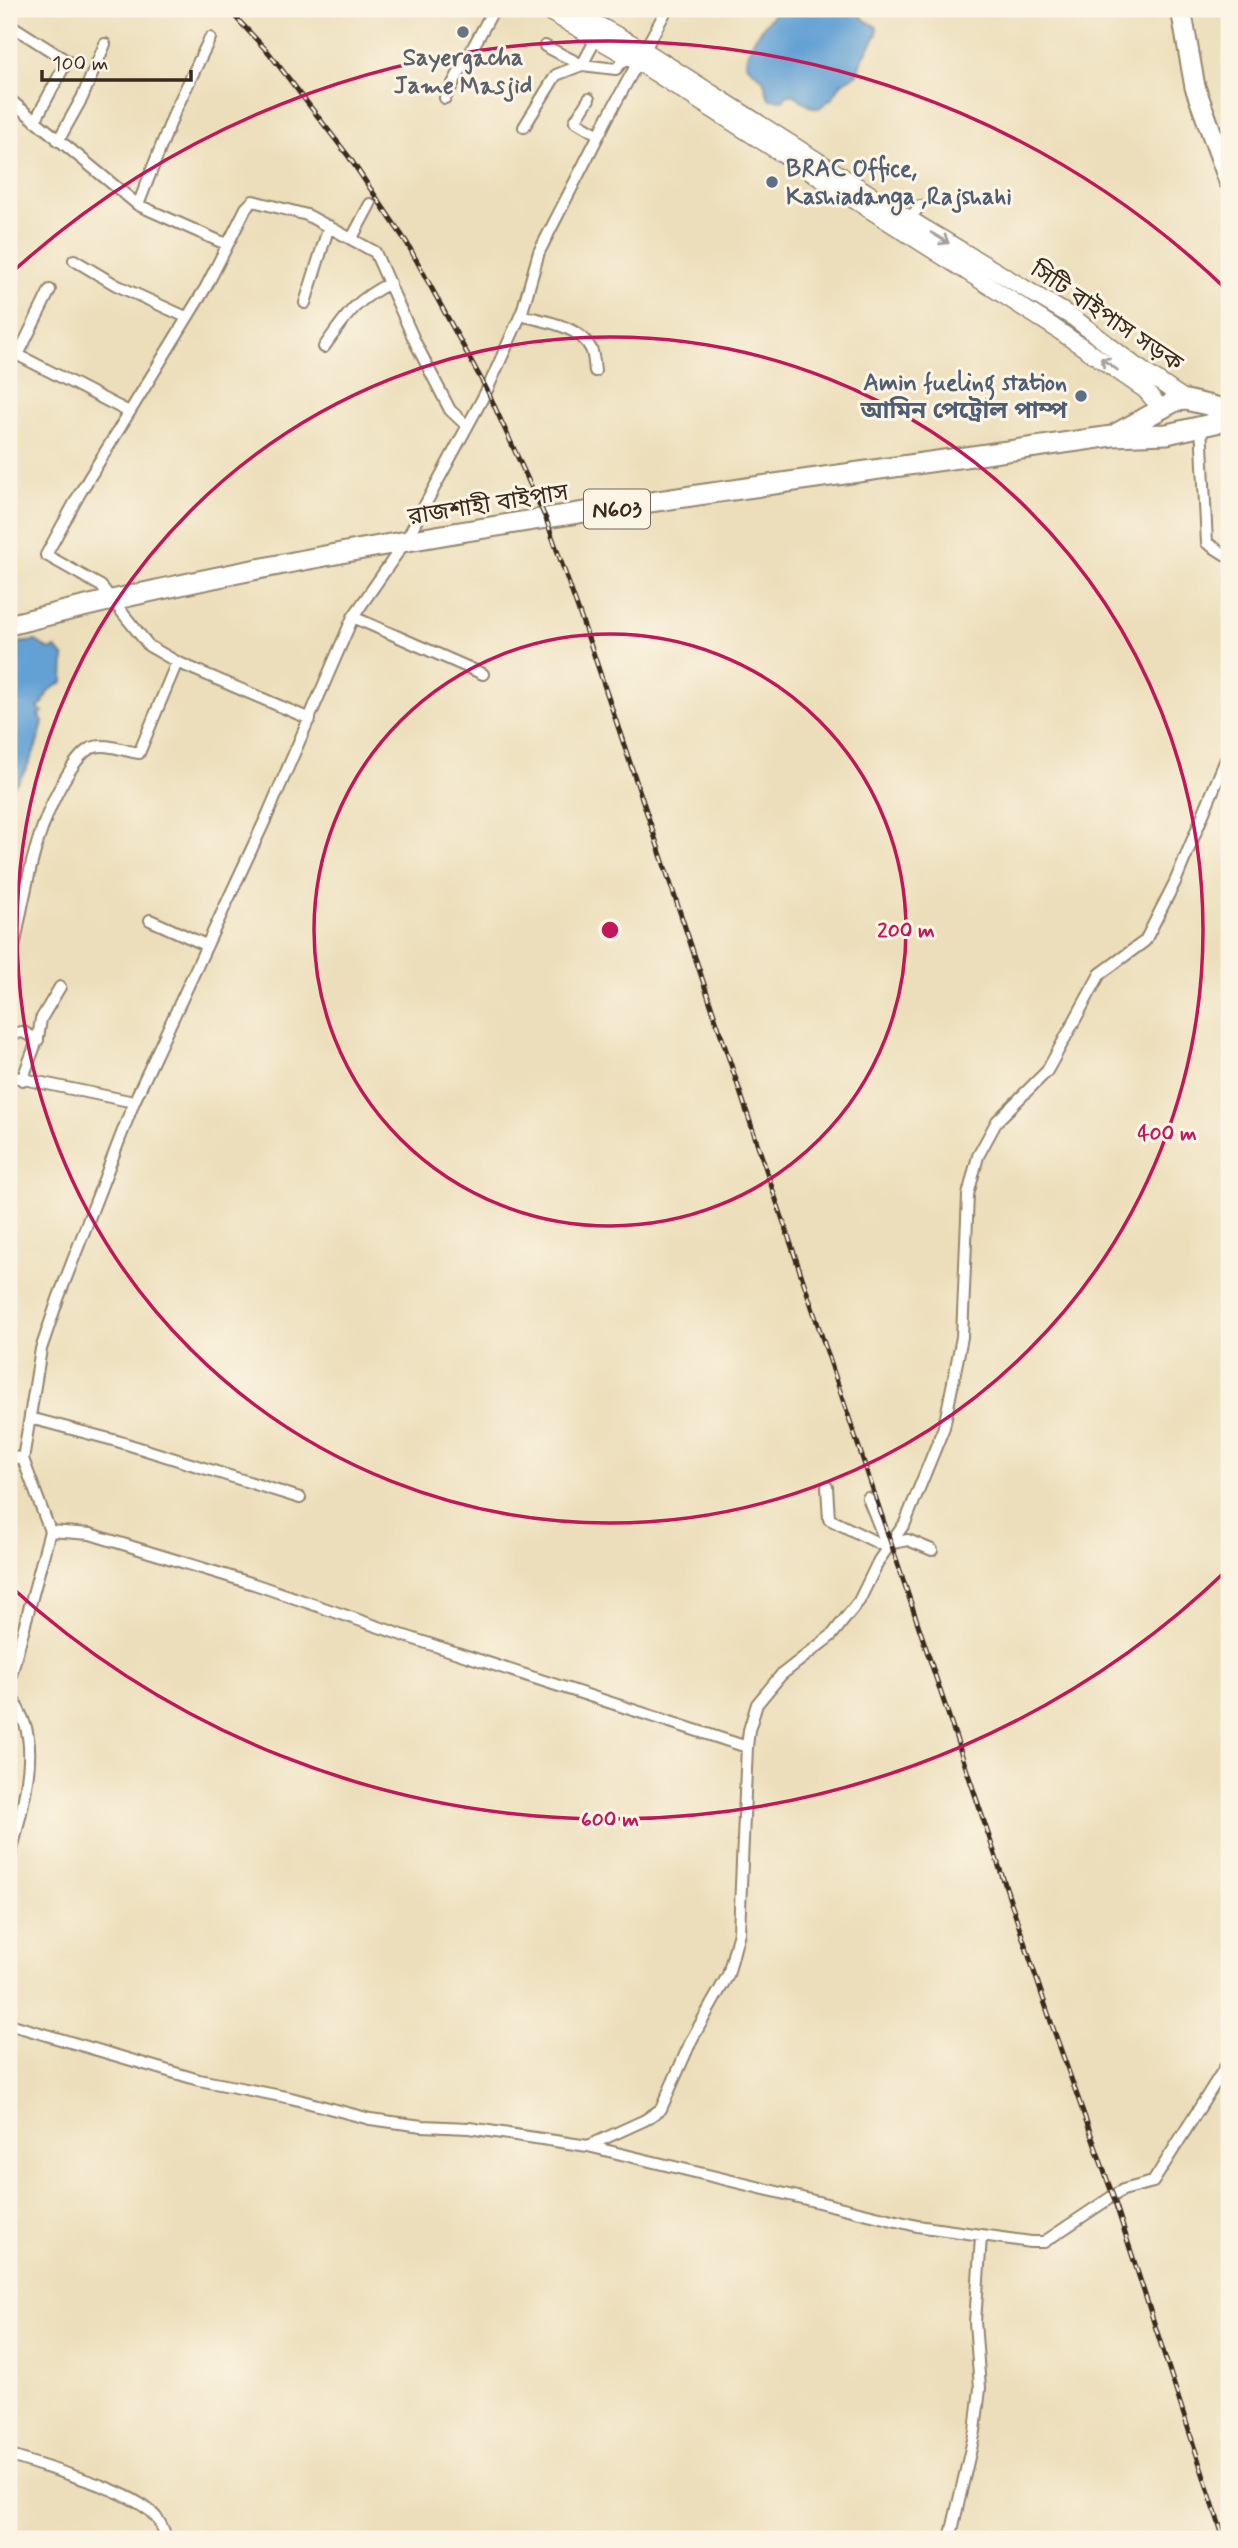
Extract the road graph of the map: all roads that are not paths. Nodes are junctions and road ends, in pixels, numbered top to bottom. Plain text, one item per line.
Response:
1 (494, 9) edge
2 (544, 9) edge
3 (569, 9) edge
4 (667, 9) edge
5 (1181, 9) edge
6 (1193, 9) edge
7 (9, 24) edge
8 (597, 37) junction
9 (211, 38) dead end
10 (105, 44) dead end
11 (545, 46) dead end
12 (641, 56) junction
13 (582, 65) junction
14 (445, 98) dead end
15 (9, 99) edge
16 (589, 99) dead end
17 (35, 121) junction
18 (524, 127) dead end
19 (599, 135) junction
20 (58, 141) junction
21 (1229, 148) edge
22 (1229, 181) edge
23 (370, 204) dead end
24 (138, 205) junction
25 (920, 206) dead end
26 (909, 219) junction
27 (329, 226) junction
28 (352, 238) junction
29 (228, 244) junction
30 (74, 260) dead end
31 (390, 283) junction
32 (50, 290) dead end
33 (305, 303) dead end
34 (520, 316) junction
35 (186, 317) junction
36 (324, 347) dead end
37 (595, 371) dead end
38 (1186, 400) junction
39 (1161, 408) junction
40 (1229, 410) edge
41 (129, 412) junction
42 (1229, 420) edge
43 (466, 425) junction
44 (1201, 425) junction
45 (1167, 433) junction
46 (1112, 436) junction
47 (405, 542) junction
48 (1229, 557) edge
49 (113, 598) junction
50 (353, 617) junction
51 (9, 625) edge
52 (177, 662) junction
53 (483, 674) dead end
54 (310, 719) junction
55 (1229, 752) edge
56 (150, 920) dead end
57 (206, 945) junction
58 (10, 966) edge
59 (60, 987) dead end
60 (9, 1034) edge
61 (38, 1040) junction
62 (9, 1076) edge
63 (22, 1080) junction
64 (134, 1102) junction
65 (30, 1418) junction
66 (9, 1456) edge
67 (23, 1459) junction
68 (827, 1487) dead end
69 (300, 1498) dead end
70 (868, 1498) dead end
71 (50, 1531) junction
72 (890, 1546) junction
73 (932, 1550) dead end
74 (9, 1683) edge
75 (9, 1691) edge
76 (747, 1747) junction
77 (9, 1862) edge
78 (9, 2024) edge
79 (1229, 2062) edge
80 (588, 2147) junction
81 (981, 2237) junction
82 (9, 2455) edge
83 (166, 2539) edge
84 (950, 2539) edge

1 - 14 street
2 - 8 main road
3 - 12 main road, সিটি বাইপাস সড়ক
4 - 12 street
5 - 22 highway
6 - 21 highway
7 - 17 street
8 - 12 main road
8 - 13 street
9 - 24 street
10 - 20 street
11 - 13 street
12 - 13 street
12 - 19 street
12 - 26 main road, সিটি বাইপাস সড়ক
39 -> 12 main road
13 - 18 street
15 - 17 street
16 - 19 street
17 - 20 street
19 - 34 street
20 - 24 street
23 - 28 street
24 - 29 street
25 - 26 street
26 -> 38 main road, সিটি বাইপাস সড়ক
27 - 28 street
27 - 29 street
27 - 33 street
28 - 31 street
29 - 35 street
30 - 35 street
31 - 36 street
31 - 43 street
32 - 41 street
34 - 37 street
34 - 43 street
35 - 41 street
38 - 39 highway
38 - 40 highway, সিটি বাইপাস সড়ক
39 - 45 highway
39 - 46 highway
41 - 49 street
42 - 44 highway, রাজশাহী বাইপাস / N603
43 - 47 street
44 - 45 highway, রাজশাহী বাইপাস / N603
44 - 48 street
45 - 46 highway, রাজশাহী বাইপাস / N603
46 - 47 highway, রাজশাহী বাইপাস / N603
47 - 49 highway, রাজশাহী বাইপাস / N603
47 - 50 street
49 - 51 highway, রাজশাহী বাইপাস / N603
49 - 52 street
50 - 53 street
50 - 54 street
52 - 54 street
52 - 58 street
54 - 57 street
55 - 72 street
56 - 57 street
57 - 64 street
59 - 61 street
60 - 61 street
61 - 63 street
62 - 63 street
63 - 64 street
64 - 65 street
65 - 67 street
65 - 69 street
66 - 67 street
67 - 71 street
68 - 72 street
70 - 72 street
71 - 74 street
71 - 76 street
72 - 73 street
72 - 76 street
75 - 77 street
76 - 80 street
78 - 80 street
79 - 81 street
80 - 81 street
81 - 84 street
82 - 83 street

